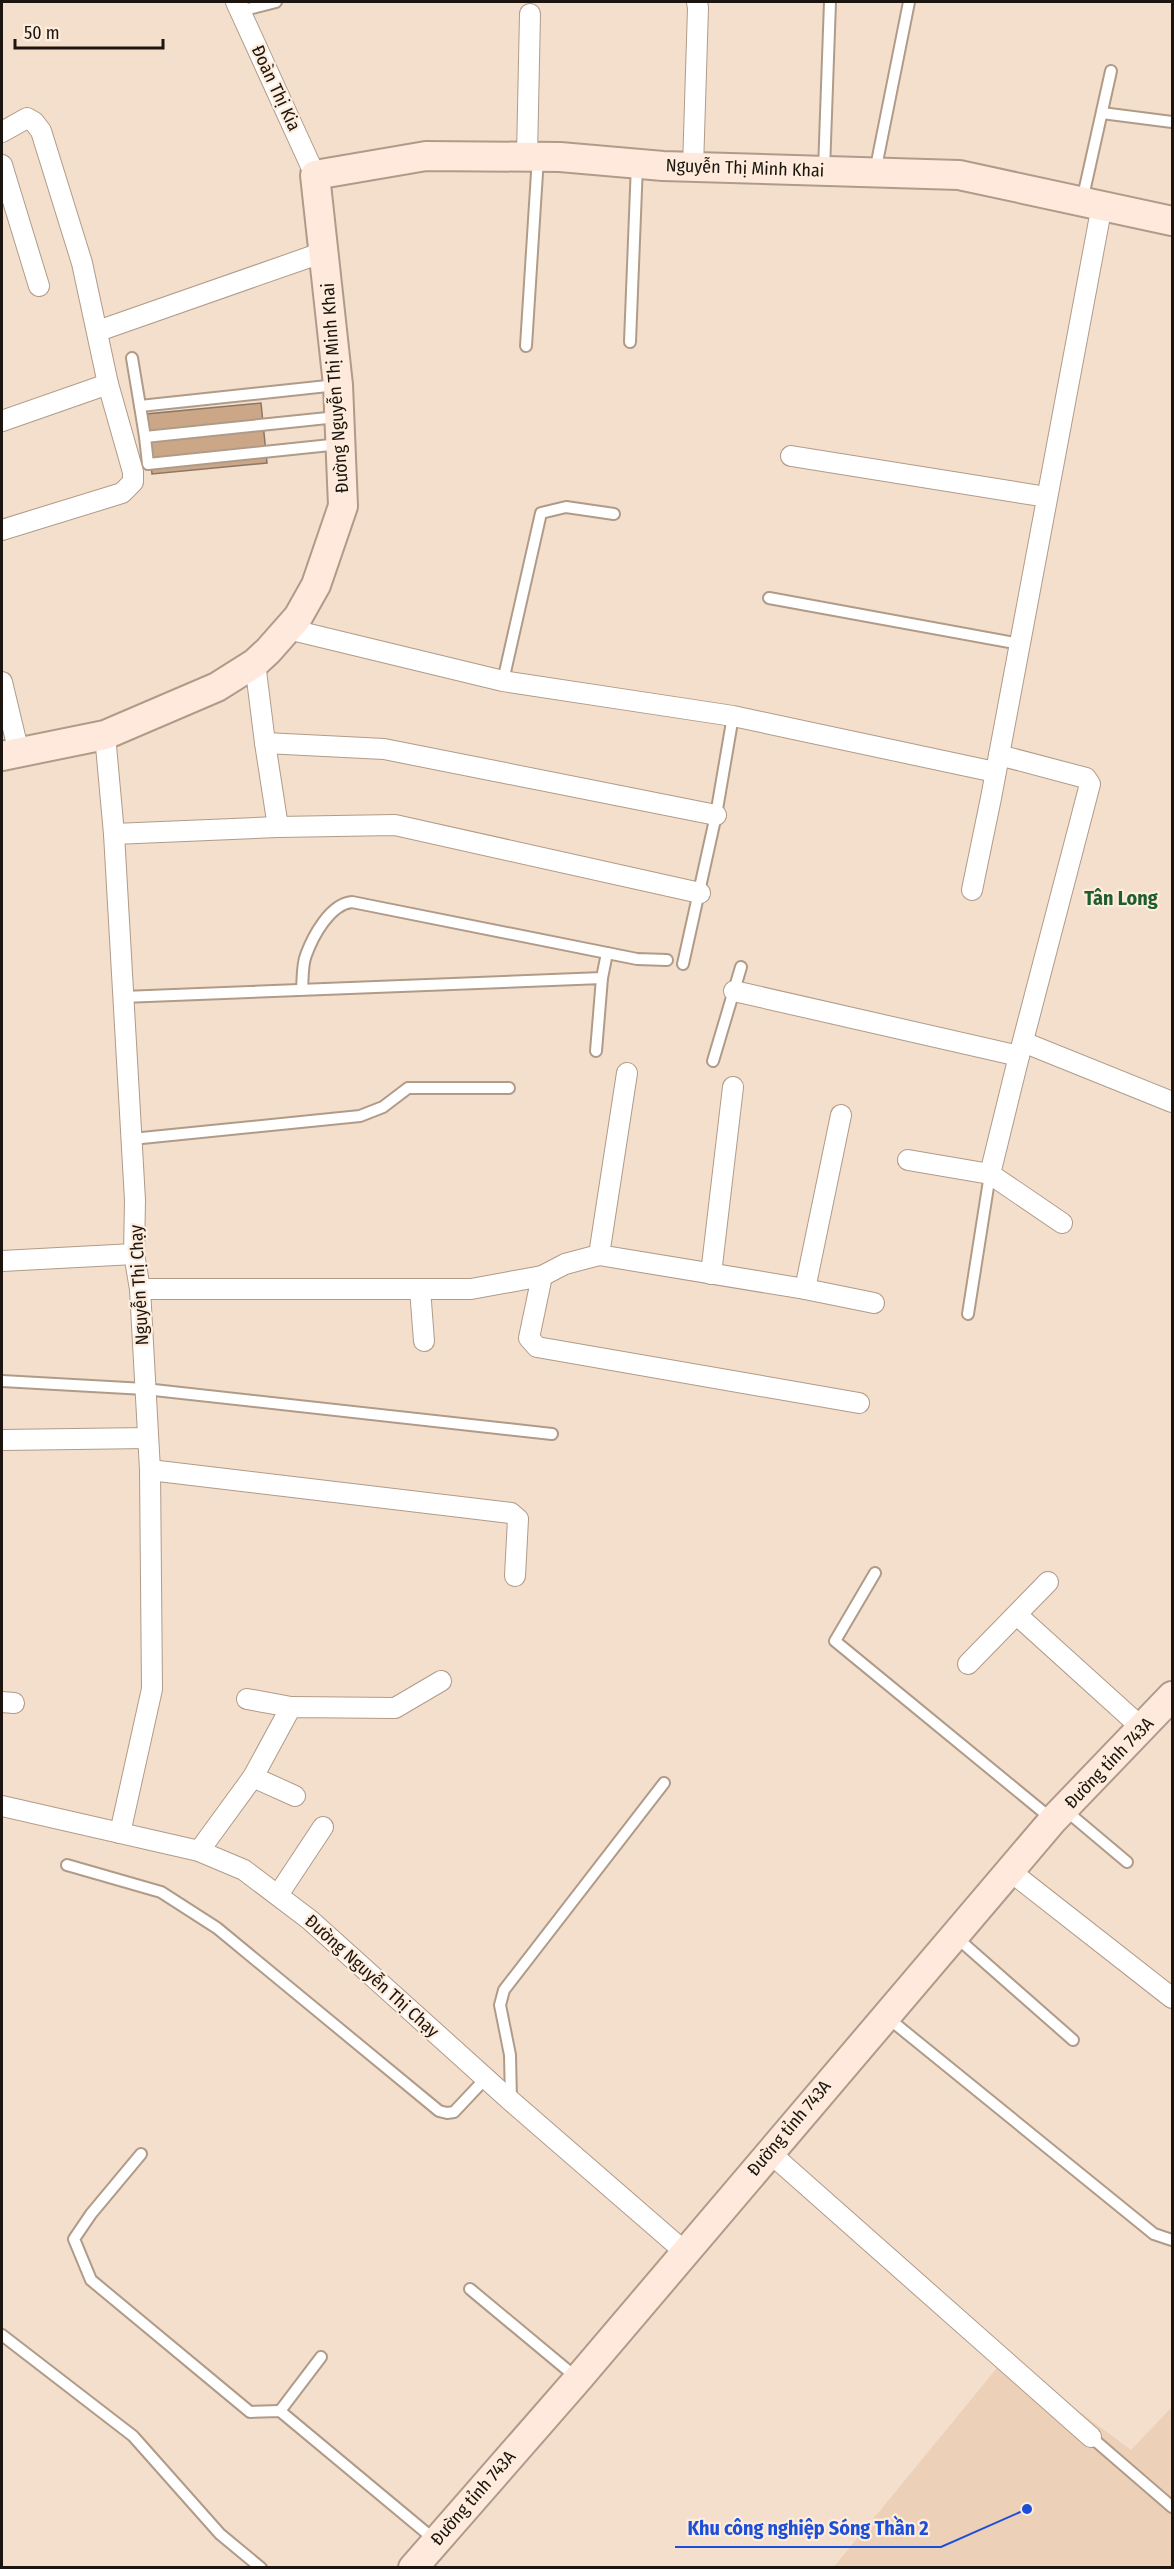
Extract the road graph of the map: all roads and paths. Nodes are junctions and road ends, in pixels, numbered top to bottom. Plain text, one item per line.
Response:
1 (276, 2) edge
2 (697, 2) edge
3 (830, 2) edge
4 (909, 2) edge
5 (238, 6) edge
6 (530, 14) dead end
7 (1111, 71) dead end
8 (1102, 113) junction
9 (1173, 122) edge
10 (2, 132) edge
11 (532, 156) junction
12 (637, 164) junction
13 (2, 165) edge
14 (693, 167) junction
15 (824, 171) junction
16 (875, 172) junction
17 (315, 175) junction
18 (1092, 203) junction
19 (1173, 221) edge
20 (324, 252) junction
21 (39, 286) dead end
22 (98, 331) junction
23 (630, 342) dead end
24 (526, 346) dead end
25 (132, 358) dead end
26 (108, 384) junction
27 (338, 385) junction
28 (140, 406) junction
29 (2, 421) edge
30 (340, 430) junction
31 (145, 437) junction
32 (791, 456) dead end
33 (1047, 497) junction
34 (614, 514) dead end
35 (2, 530) edge
36 (769, 598) dead end
37 (288, 629) junction
38 (1020, 644) junction
39 (255, 663) junction
40 (503, 681) junction
41 (2, 682) edge
42 (733, 716) junction
43 (105, 735) junction
44 (265, 743) junction
45 (10, 754) edge
46 (997, 763) junction
47 (716, 814) junction
48 (278, 827) junction
49 (114, 834) junction
50 (972, 890) dead end
51 (700, 893) junction
52 (607, 953) junction
53 (667, 960) dead end
54 (683, 964) dead end
55 (741, 967) dead end
56 (603, 978) junction
57 (302, 989) junction
58 (734, 991) junction
59 (123, 997) junction
60 (1021, 1049) junction
61 (596, 1051) dead end
62 (713, 1060) dead end
63 (627, 1073) dead end
64 (733, 1087) dead end
65 (508, 1088) dead end
66 (1173, 1102) edge
67 (841, 1114) dead end
68 (132, 1139) junction
69 (908, 1160) dead end
70 (990, 1174) junction
71 (1062, 1223) dead end
72 (134, 1254) junction
73 (599, 1255) junction
74 (2, 1261) edge
75 (711, 1274) junction
76 (542, 1276) junction
77 (805, 1288) junction
78 (140, 1289) junction
79 (420, 1289) junction
80 (874, 1303) dead end
81 (968, 1314) dead end
82 (424, 1341) dead end
83 (2, 1381) edge
84 (145, 1389) junction
85 (859, 1403) dead end
86 (552, 1434) dead end
87 (148, 1438) junction
88 (2, 1440) edge
89 (150, 1470) junction
90 (875, 1573) dead end
91 (515, 1575) dead end
92 (1048, 1582) dead end
93 (1017, 1615) junction
94 (968, 1664) dead end
95 (441, 1681) dead end
96 (1173, 1696) edge
97 (247, 1699) dead end
98 (291, 1707) junction
99 (1142, 1728) junction
100 (253, 1777) junction
101 (664, 1783) dead end
102 (295, 1796) dead end
103 (2, 1806) edge
104 (1058, 1815) junction
105 (323, 1827) dead end
106 (120, 1833) junction
107 (199, 1851) junction
108 (1127, 1862) dead end
109 (67, 1865) dead end
110 (1010, 1871) junction
111 (278, 1895) junction
112 (954, 1936) junction
113 (1173, 1998) edge
114 (885, 2015) junction
115 (1073, 2040) dead end
116 (486, 2078) junction
117 (511, 2101) junction
118 (769, 2152) junction
119 (141, 2154) dead end
120 (1173, 2240) edge
121 (685, 2252) junction
122 (470, 2289) dead end
123 (2, 2335) edge
124 (321, 2357) dead end
125 (578, 2379) junction
126 (280, 2411) junction
127 (1091, 2437) joint
128 (1173, 2507) edge
129 (435, 2540) junction
130 (261, 2568) edge
131 (413, 2568) edge

1 - 5 lane
2 - 14 street
3 - 15 lane
4 - 16 lane
5 - 17 street, Đoàn Thị Kia
6 - 11 street
7 - 8 lane
8 - 9 lane
8 - 18 lane
10 - 22 street
11 - 12 main road, Nguyễn Thị Minh Khai
11 - 17 main road, Nguyễn Thị Minh Khai
11 - 24 lane
12 - 14 main road, Nguyễn Thị Minh Khai
12 - 23 lane
13 - 21 street
14 - 15 main road, Nguyễn Thị Minh Khai
15 - 16 main road, Nguyễn Thị Minh Khai
16 - 18 main road, Nguyễn Thị Minh Khai
17 - 20 main road, Đường Nguyễn Thị Minh Khai
18 - 19 main road, Nguyễn Thị Minh Khai
18 - 33 street
20 - 22 street
20 - 27 main road, Đường Nguyễn Thị Minh Khai
22 - 26 street
25 - 28 lane
26 - 29 street
26 - 35 street
27 - 28 lane
27 - 30 main road, Đường Nguyễn Thị Minh Khai
28 - 31 lane
30 - 31 lane
30 - 31 lane
30 - 37 main road, Đường Nguyễn Thị Minh Khai
32 - 33 street
33 - 38 street
34 - 40 lane
36 - 38 lane
37 - 39 main road, Đường Nguyễn Thị Minh Khai
37 - 40 street
38 - 46 street
39 - 43 main road, Đường Nguyễn Thị Minh Khai
39 - 44 street
40 - 42 street
41 - 45 street
42 - 46 street
42 - 47 lane
43 - 45 main road, Đường Nguyễn Thị Minh Khai
43 - 49 street, Nguyễn Thị Chạy
44 - 47 street
44 - 48 street
46 - 50 street
46 - 60 street
47 - 51 lane
48 - 49 street
48 - 51 street
49 - 59 street, Nguyễn Thị Chạy
51 - 54 lane
52 - 53 lane
52 - 56 lane
52 - 57 lane
55 - 58 lane
56 - 57 lane
56 - 61 lane
57 - 59 lane
58 - 60 street
58 - 62 lane
59 - 68 street, Nguyễn Thị Chạy
60 - 66 street
60 - 70 street
63 - 73 street
64 - 75 street
65 - 68 lane
67 - 77 street
68 - 72 street, Nguyễn Thị Chạy
69 - 70 street
70 - 71 street
70 - 81 lane
72 - 74 street
72 - 78 street, Nguyễn Thị Chạy
73 - 75 street
73 - 76 street
75 - 77 street
76 - 79 street
76 - 85 street
77 - 80 street
78 - 79 street
78 - 84 street, Nguyễn Thị Chạy
79 - 82 street
83 - 84 lane
84 - 86 lane
84 - 87 street, Nguyễn Thị Chạy
87 - 88 street
87 - 89 street, Nguyễn Thị Chạy
89 - 91 street
89 - 106 street, Nguyễn Thị Chạy
90 - 104 lane
92 - 93 street
93 - 94 street
93 - 99 street
95 - 98 street
96 - 99 main road, Đường tỉnh 743A
97 - 98 street
98 - 100 street
99 - 104 main road, Đường tỉnh 743A
100 - 102 street
100 - 107 street
101 - 117 lane
103 - 106 street, Đường Nguyễn Thị Chạy
104 - 108 lane
104 - 110 main road, Đường tỉnh 743A
105 - 111 street
106 - 107 street, Đường Nguyễn Thị Chạy
107 - 111 street, Đường Nguyễn Thị Chạy
109 - 116 lane
110 - 112 main road, Đường tỉnh 743A
110 - 113 street
111 - 116 street, Đường Nguyễn Thị Chạy
112 - 114 main road, Đường tỉnh 743A
112 - 115 lane
114 - 118 main road, Đường tỉnh 743A
114 - 120 lane
116 - 117 street, Đường Nguyễn Thị Chạy
117 - 121 street, Đường Nguyễn Thị Chạy
118 - 121 main road, Đường tỉnh 743A
118 - 127 street
119 - 126 lane
121 - 125 main road, Đường tỉnh 743A
122 - 125 lane
123 - 130 lane
124 - 126 lane
125 - 129 main road, Đường tỉnh 743A
126 - 129 lane
127 - 128 lane
129 - 131 main road, Đường tỉnh 743A

